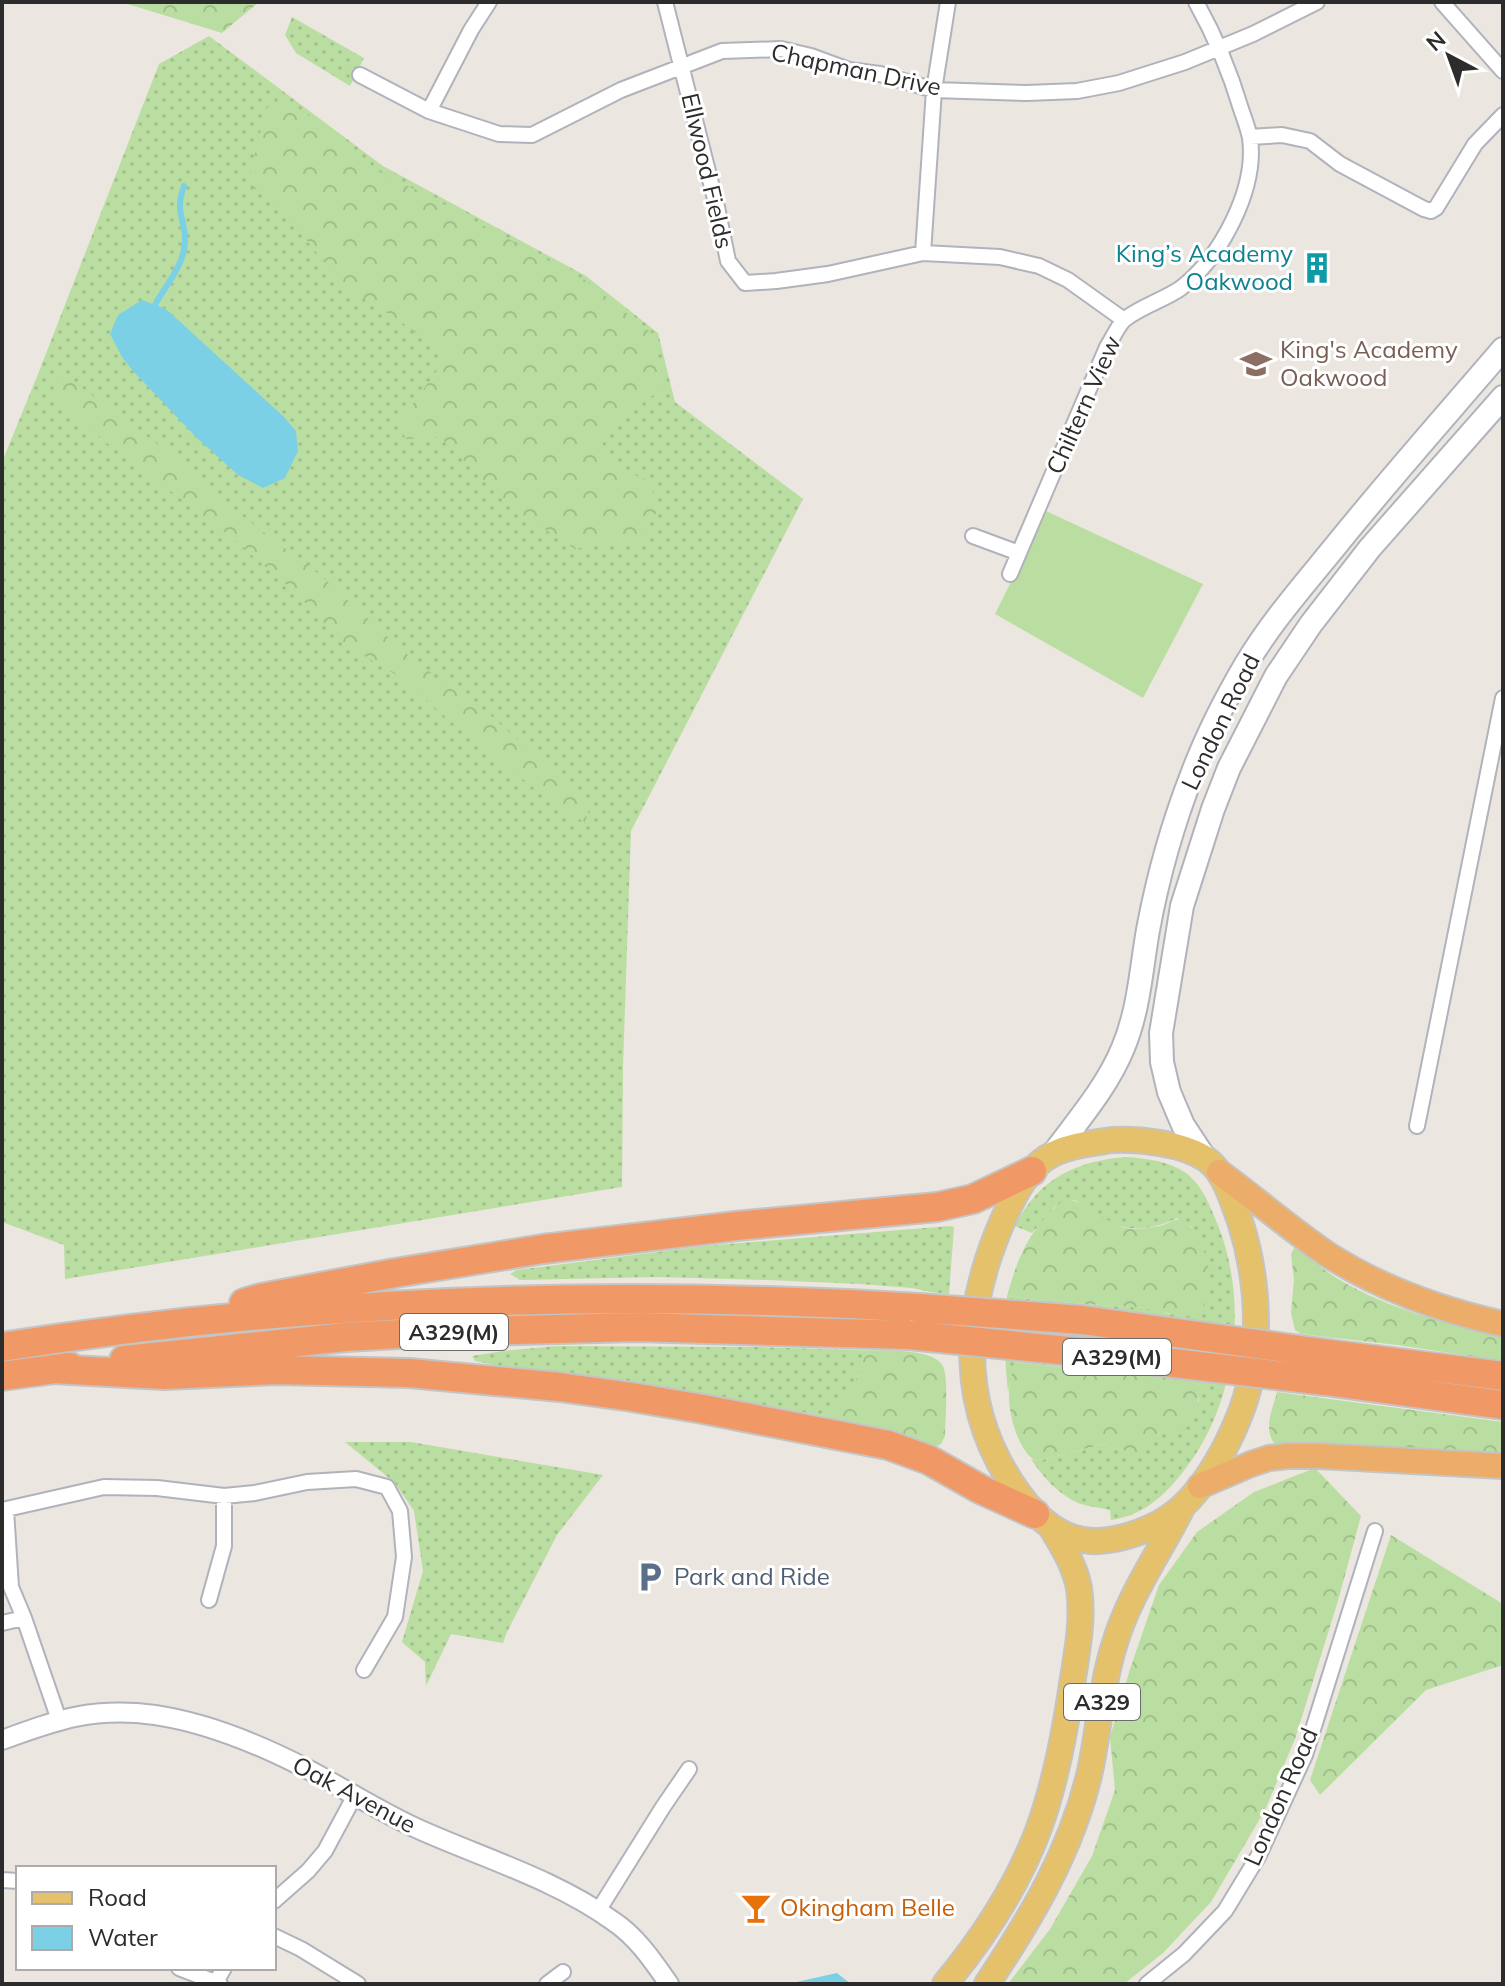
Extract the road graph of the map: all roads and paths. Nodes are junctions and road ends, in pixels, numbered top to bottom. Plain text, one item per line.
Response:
1 (489, 2) edge
2 (665, 2) edge
3 (948, 2) edge
4 (1196, 2) edge
5 (1317, 2) edge
6 (1442, 2) edge
7 (1219, 48) junction
8 (682, 66) junction
9 (1503, 71) edge
10 (360, 75) dead end
11 (934, 90) junction
12 (429, 111) junction
13 (1503, 115) edge
14 (1250, 137) junction
15 (923, 253) junction
16 (1124, 320) junction
17 (1503, 349) edge
18 (1503, 397) edge
19 (973, 536) dead end
20 (1019, 553) junction
21 (1010, 574) dead end
22 (1503, 698) edge
23 (1417, 1126) dead end
24 (1042, 1162) junction
25 (1212, 1165) junction
26 (1503, 1324) edge
27 (162, 1326) junction
28 (2, 1347) edge
29 (1327, 1368) junction
30 (53, 1369) junction
31 (2, 1376) edge
32 (1503, 1376) edge
33 (1503, 1405) edge
34 (1503, 1466) edge
35 (1200, 1486) junction
36 (224, 1496) junction
37 (1182, 1507) junction
38 (4, 1510) edge
39 (1043, 1520) junction
40 (1375, 1531) dead end
41 (209, 1600) dead end
42 (24, 1618) junction
43 (2, 1623) edge
44 (364, 1670) dead end
45 (59, 1720) junction
46 (2, 1740) edge
47 (689, 1769) dead end
48 (354, 1797) junction
49 (276, 1899) edge
50 (598, 1911) junction
51 (276, 1937) edge
52 (184, 1970) edge
53 (563, 1972) dead end
54 (218, 1983) edge
55 (358, 1984) edge
56 (547, 1984) edge
57 (669, 1984) edge
58 (945, 1984) edge
59 (987, 1984) edge
60 (1147, 1984) edge

1 - 12 street
2 - 8 street
3 - 11 street
4 - 7 street, Chiltern View
5 - 7 street, Chapman Drive
6 - 9 street
7 - 11 street, Chapman Drive
7 - 14 street, Chiltern View
8 - 11 street, Chapman Drive
8 - 12 street, Chapman Drive
8 - 15 street, Ellwood Fields
10 - 12 street, Chapman Drive
11 - 15 street
13 - 14 street
14 - 16 street, Chiltern View
15 - 16 street
16 - 20 street, Chiltern View
17 - 24 main road, London Road
18 - 25 main road, London Road
19 - 20 street
20 - 21 street, Chiltern View
22 - 23 street
24 - 25 main road
24 - 27 highway, A329(M)
24 - 39 main road
25 - 26 highway
25 - 35 main road
27 - 28 highway, A329(M)
27 - 29 highway, A329(M), bridge
29 - 30 highway, A329(M), bridge
29 - 32 highway, A329(M)
29 - 33 highway, A329(M)
30 - 31 highway, A329(M)
30 - 39 highway, A329(M)
34 - 35 highway
35 - 37 main road
36 - 38 street
36 - 41 street
36 - 44 street
37 - 39 main road
37 - 59 main road, A329
38 - 42 street
39 - 58 main road, A329
40 - 60 street, London Road
42 - 43 street
42 - 45 street
45 - 46 street, Oak Avenue
45 - 48 street, Oak Avenue
47 - 50 street
48 - 49 street
48 - 50 street, Oak Avenue
50 - 57 street, Oak Avenue
51 - 55 street
52 - 54 street
53 - 56 street

